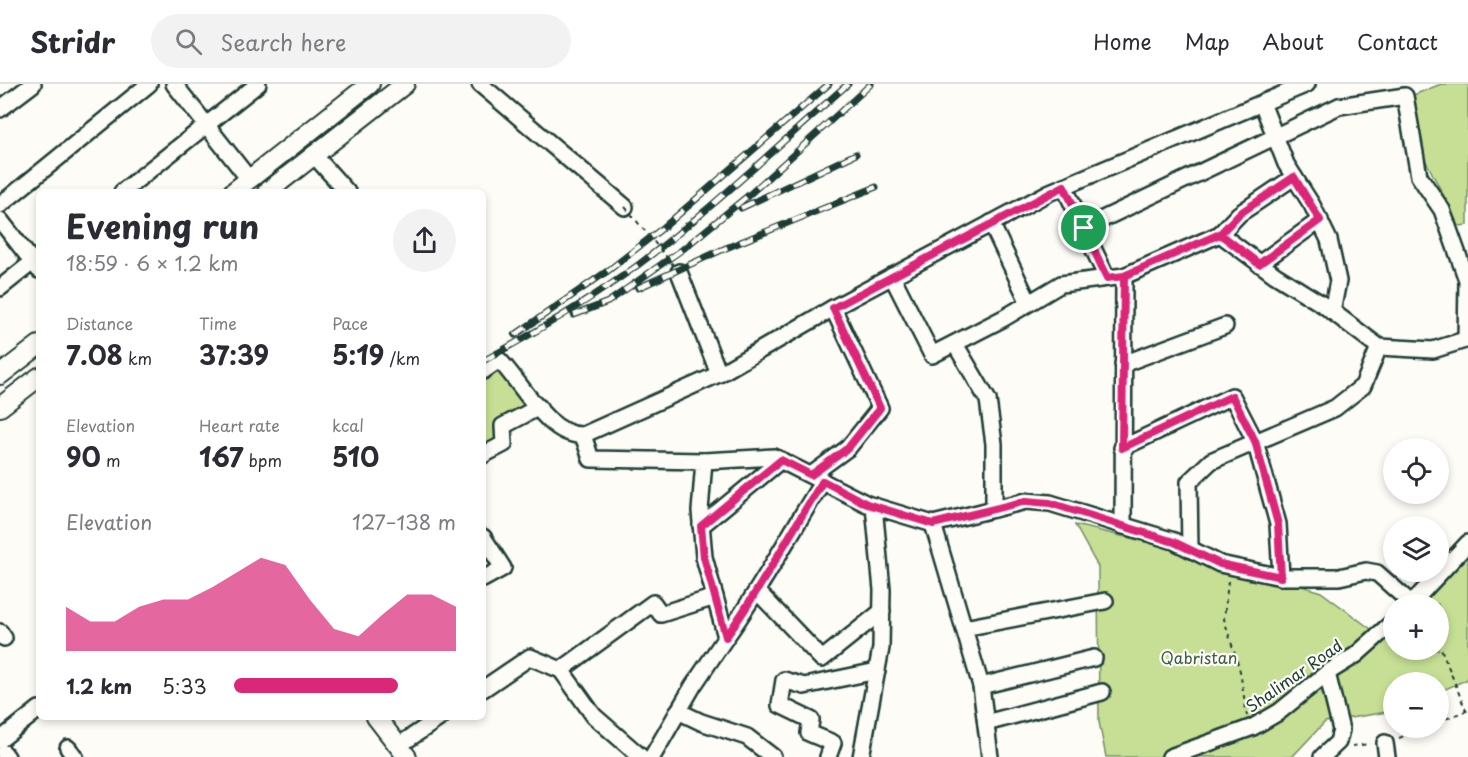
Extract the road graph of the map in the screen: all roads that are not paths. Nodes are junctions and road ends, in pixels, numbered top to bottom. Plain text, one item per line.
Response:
1 (33, 84) edge
2 (149, 84) edge
3 (174, 84) edge
4 (258, 84) edge
5 (370, 84) edge
6 (399, 84) edge
7 (405, 84) edge
8 (480, 84) edge
9 (1307, 84) edge
10 (1262, 103) junction
11 (0, 109) edge
12 (207, 126) junction
13 (1275, 135) junction
14 (313, 154) junction
15 (1294, 177) junction
16 (255, 186) edge
17 (1064, 186) junction
18 (126, 189) edge
19 (271, 189) edge
20 (344, 189) edge
21 (0, 205) edge
22 (625, 207) road end
23 (0, 220) edge
24 (1320, 220) junction
25 (991, 223) junction
26 (1084, 228) junction
27 (1220, 234) junction
28 (36, 262) edge
29 (36, 264) edge
30 (1259, 264) junction
31 (679, 272) road end
32 (892, 276) junction
33 (1124, 276) junction
34 (1107, 278) junction
35 (0, 288) edge
36 (1029, 303) junction
37 (833, 308) junction
38 (1332, 312) junction
39 (1225, 326) dead end
40 (1467, 339) edge
41 (955, 344) junction
42 (36, 347) edge
43 (1379, 347) junction
44 (1123, 364) junction
45 (36, 369) edge
46 (486, 369) edge
47 (719, 374) junction
48 (0, 375) edge
49 (36, 379) edge
50 (0, 397) edge
51 (538, 407) junction
52 (0, 408) edge
53 (583, 435) junction
54 (1255, 441) junction
55 (1122, 448) junction
56 (486, 453) edge
57 (781, 460) junction
58 (704, 461) junction
59 (817, 478) junction
60 (874, 506) junction
61 (994, 509) junction
62 (933, 524) junction
63 (701, 526) junction
64 (1123, 526) junction
65 (486, 542) edge
66 (1468, 543) edge
67 (1190, 549) junction
68 (486, 577) edge
69 (1281, 577) junction
70 (758, 592) junction
71 (1401, 594) edge
72 (1421, 594) edge
73 (715, 597) junction
74 (1105, 601) dead end
75 (882, 611) junction
76 (964, 628) junction
77 (1383, 631) edge
78 (726, 637) junction
79 (1094, 658) dead end
80 (561, 670) junction
81 (877, 671) junction
82 (1327, 673) junction
83 (486, 686) edge
84 (981, 686) junction
85 (1102, 692) dead end
86 (678, 711) junction
87 (36, 712) edge
88 (378, 720) edge
89 (438, 720) edge
90 (986, 723) junction
91 (3, 750) edge
92 (402, 752) edge
93 (650, 757) edge
94 (772, 757) edge
95 (828, 757) edge
96 (861, 757) edge
97 (990, 757) edge
98 (1170, 757) edge
99 (1322, 757) edge

1 - 11 street
2 - 21 street
3 - 12 street
4 - 12 street
5 - 16 main road
6 - 16 street
7 - 14 main road
8 - 22 street
9 - 10 street
10 - 13 street
10 - 17 street
12 - 16 street
12 - 18 street
13 - 15 street
13 - 26 street
13 - 40 street
14 - 19 main road
14 - 20 street
15 - 24 street
15 - 27 street
17 - 25 street
17 - 26 street
23 - 28 street
24 - 30 street
24 - 38 street
25 - 32 street
25 - 36 street
26 - 34 street
27 - 30 street
27 - 33 street
29 - 35 street
30 - 38 street
31 - 47 street
32 - 37 street
32 - 41 street
33 - 34 street
33 - 44 street
34 - 36 street
36 - 41 street
37 - 47 street
37 - 59 street
38 - 43 street
39 - 44 street
40 - 43 street
41 - 61 street
42 - 48 main road
43 - 54 street
44 - 55 street
45 - 50 street
46 - 51 street
47 - 53 street
49 - 52 main road
51 - 53 street
51 - 56 street
53 - 58 street
54 - 55 street
54 - 67 street
54 - 69 street
55 - 64 street
57 - 58 street
57 - 59 street
57 - 63 street
58 - 63 street
59 - 60 street
59 - 70 street
60 - 62 street
60 - 75 street
61 - 62 street
61 - 64 street
62 - 76 street
63 - 73 street
64 - 67 street
65 - 68 street
66 - 72 street
67 - 69 street
69 - 71 street
70 - 75 street
70 - 78 street
73 - 78 street
73 - 80 street
74 - 76 street
75 - 81 street
76 - 84 street
77 - 82 street, Shalimar Road
78 - 86 street
79 - 84 street
80 - 83 street
80 - 93 street
81 - 95 street
81 - 96 street
82 - 98 street, Shalimar Road
82 - 99 street
84 - 90 street
85 - 90 street
86 - 93 street
86 - 94 street
87 - 91 street
88 - 92 main road
89 - 92 street
90 - 97 street

